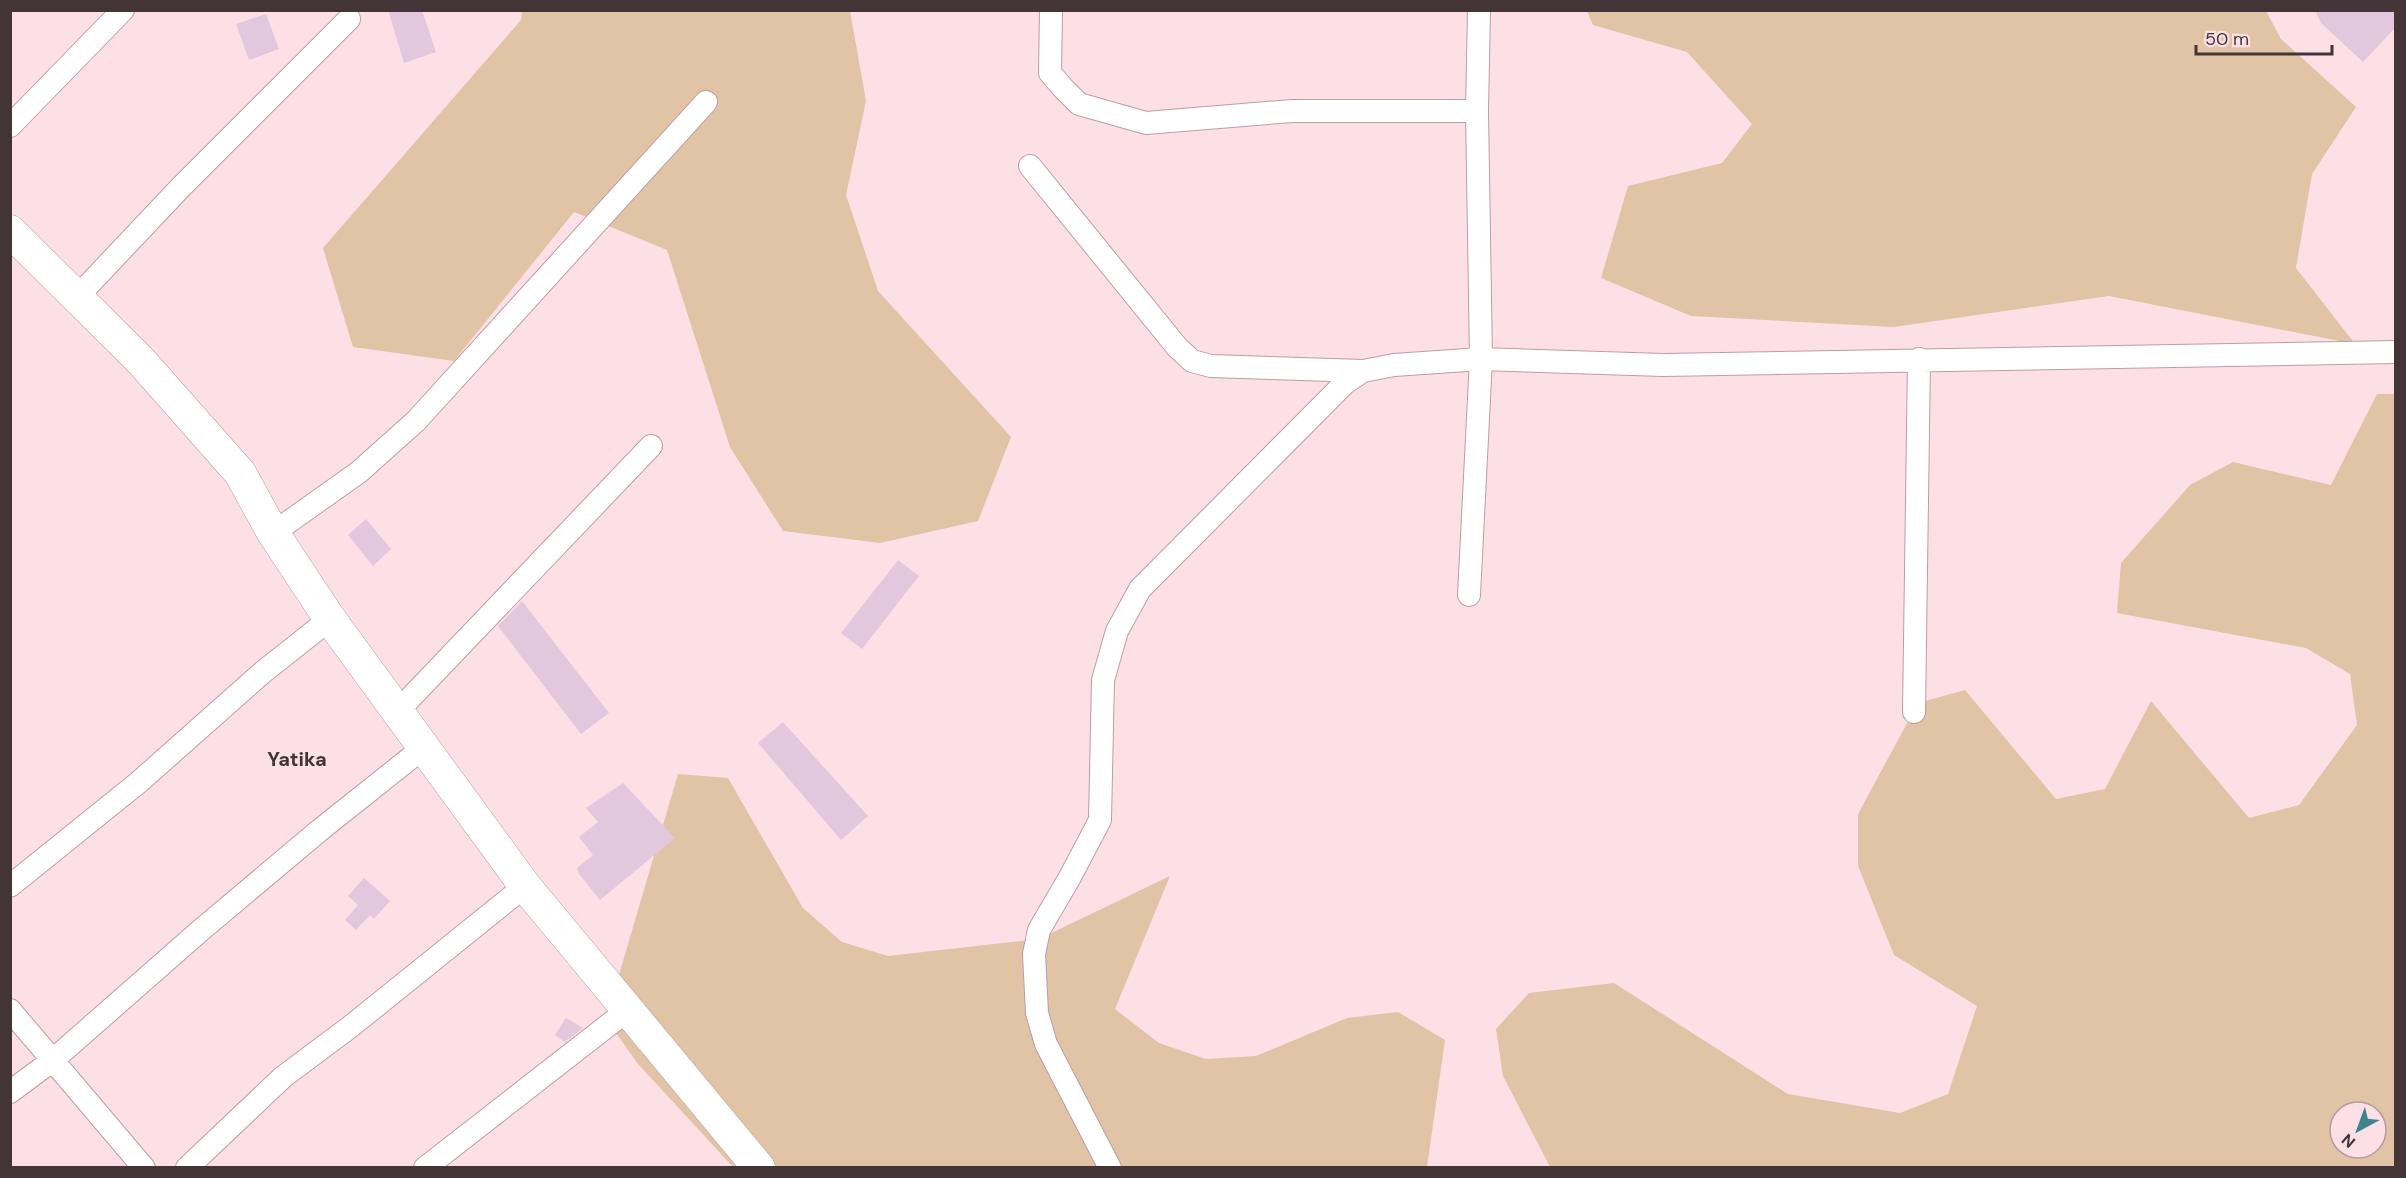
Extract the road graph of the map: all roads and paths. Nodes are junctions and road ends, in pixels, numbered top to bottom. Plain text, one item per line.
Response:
1 (123, 10) edge
2 (1051, 10) edge
3 (1479, 10) edge
4 (349, 20) dead end
5 (706, 102) dead end
6 (1478, 111) junction
7 (10, 126) edge
8 (1030, 166) dead end
9 (10, 231) edge
10 (77, 297) junction
11 (2396, 352) edge
12 (1481, 359) junction
13 (1919, 359) junction
14 (1363, 371) junction
15 (651, 446) dead end
16 (273, 532) junction
17 (1469, 595) dead end
18 (330, 619) junction
19 (1914, 712) dead end
20 (396, 713) junction
21 (423, 748) junction
22 (10, 886) edge
23 (525, 886) junction
24 (629, 1009) junction
25 (10, 1010) edge
26 (53, 1060) junction
27 (10, 1092) edge
28 (144, 1167) edge
29 (187, 1167) edge
30 (425, 1167) edge
31 (759, 1167) edge
32 (1110, 1167) edge

1 - 7 street
2 - 6 street
3 - 6 street
4 - 10 street
5 - 16 street
6 - 12 street
8 - 14 street
9 - 10 main road
10 - 16 main road
11 - 13 street
12 - 13 street
12 - 14 street
12 - 17 street
13 - 19 street
14 - 32 street
15 - 20 street
16 - 18 main road
18 - 20 main road
18 - 22 street
20 - 21 main road
21 - 23 main road
21 - 26 street
23 - 24 main road
23 - 29 street
24 - 30 street
24 - 31 main road
25 - 26 street
26 - 27 street
26 - 28 street

